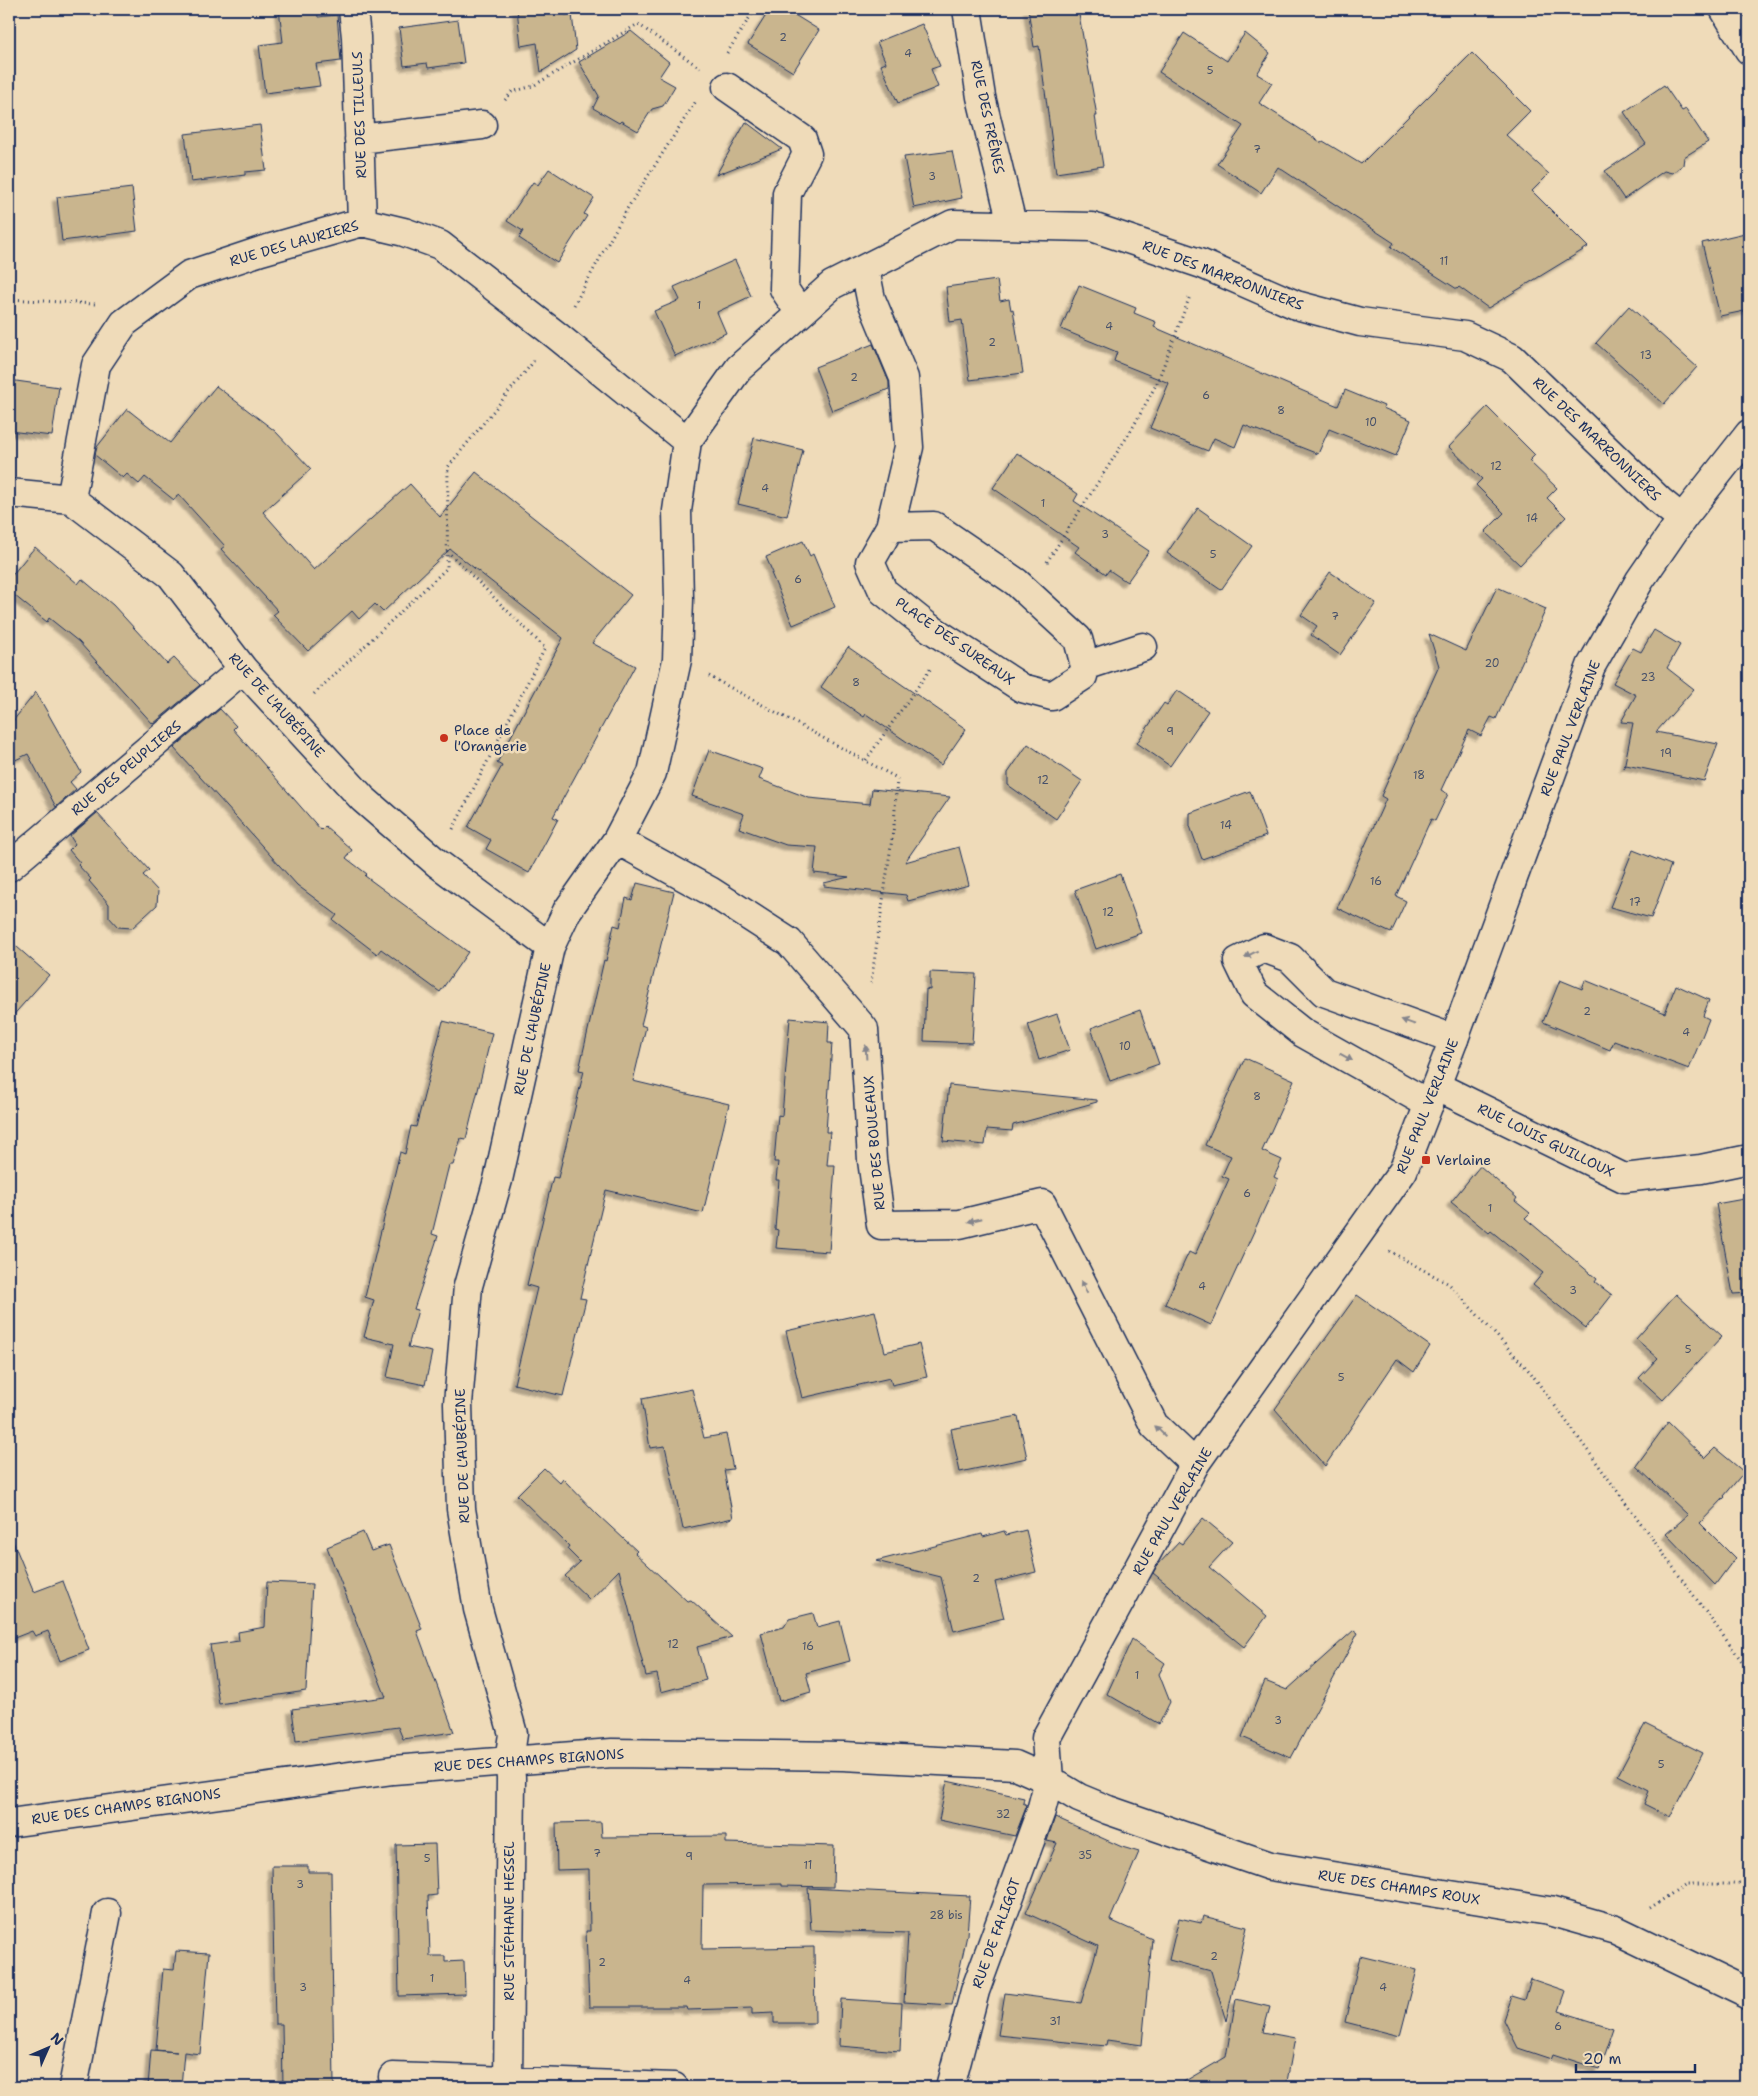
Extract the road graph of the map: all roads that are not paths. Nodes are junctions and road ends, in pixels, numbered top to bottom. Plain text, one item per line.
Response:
1 (353, 9) edge
2 (967, 9) edge
3 (1735, 13) edge
4 (1749, 50) edge
5 (719, 82) road end
6 (482, 125) road end
7 (359, 139) junction
8 (362, 222) junction
9 (1012, 224) junction
10 (865, 269) junction
11 (800, 313) junction
12 (1749, 434) edge
13 (687, 441) junction
14 (9, 493) edge
15 (71, 498) junction
16 (1682, 519) junction
17 (890, 527) junction
18 (1143, 647) dead end
19 (1085, 666) junction
20 (243, 670) junction
21 (617, 840) junction
22 (9, 867) edge
23 (550, 947) junction
24 (1454, 1039) junction
25 (1433, 1095) junction
26 (1749, 1159) edge
27 (1195, 1464) junction
28 (509, 1761) junction
29 (1049, 1780) junction
30 (9, 1823) edge
31 (107, 1913) dead end
32 (1749, 1994) edge
33 (393, 2077) dead end
34 (508, 2081) junction
35 (73, 2087) edge
36 (674, 2087) edge
37 (950, 2087) edge

1 - 7 street, RUE DES TILLEULS
2 - 9 street, RUE DES FRÊNES
3 - 4 street
5 - 11 street
6 - 7 street
7 - 8 street, RUE DES TILLEULS
8 - 13 street, RUE DES LAURIERS
8 - 15 street, RUE DES LAURIERS
9 - 10 street, RUE DES MARRONNIERS
9 - 16 street, RUE DES MARRONNIERS
10 - 11 street, RUE DES MARRONNIERS
10 - 17 street, PLACE DES SUREAUX
11 - 13 street, RUE DES MARRONNIERS
12 - 16 street, RUE PAUL VERLAINE
13 - 21 street, RUE DES MARRONNIERS
14 - 15 street
15 - 20 street, RUE DE L'AUBÉPINE
16 - 24 street, RUE PAUL VERLAINE
17 - 19 street
17 - 19 street, PLACE DES SUREAUX
18 - 19 street
20 - 22 street, RUE DES PEUPLIERS
20 - 23 street, RUE DE L'AUBÉPINE
21 - 23 street, RUE DES MARRONNIERS
27 -> 21 street, RUE DES BOULEAUX
23 - 28 street, RUE DE L'AUBÉPINE
24 - 25 street, RUE PAUL VERLAINE
24 -> 25 street, RUE LOUIS GUILLOUX
25 - 26 street, RUE LOUIS GUILLOUX
25 - 27 street, RUE PAUL VERLAINE
27 - 29 street, RUE PAUL VERLAINE
28 - 29 street, RUE DES CHAMPS BIGNONS
28 - 30 street, RUE DES CHAMPS BIGNONS
28 - 34 street, RUE STÉPHANE HESSEL
29 - 32 street, RUE DES CHAMPS ROUX
29 - 37 street, RUE DE FALIGOT
31 - 35 street
33 - 34 street
34 - 36 street

